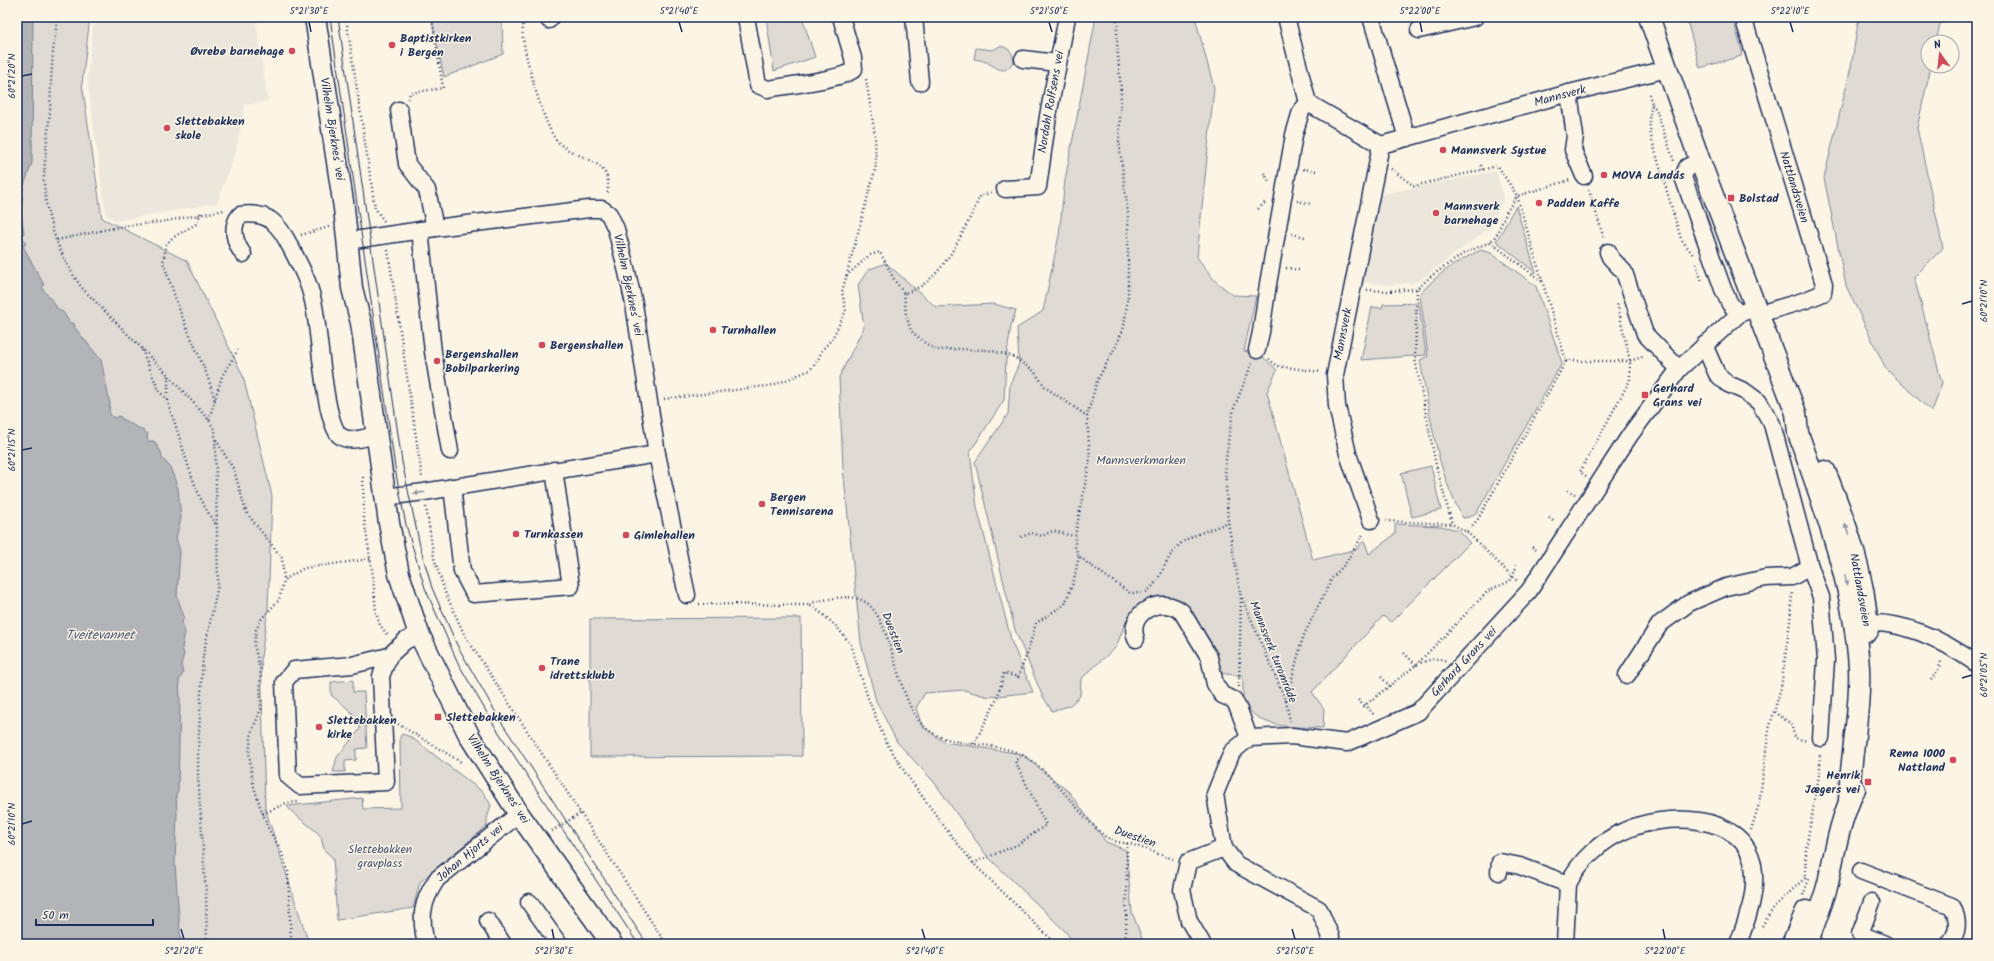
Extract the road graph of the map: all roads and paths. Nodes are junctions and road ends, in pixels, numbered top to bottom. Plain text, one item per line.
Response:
1 (58, 17) edge
2 (315, 17) edge
3 (432, 17) edge
4 (524, 17) edge
5 (746, 17) edge
6 (841, 17) edge
7 (914, 17) edge
8 (1067, 17) edge
9 (1117, 17) edge
10 (1286, 17) edge
11 (1371, 17) edge
12 (1475, 17) edge
13 (1649, 17) edge
14 (1743, 17) edge
15 (1418, 30) dead end
16 (1024, 58) dead end
17 (1057, 62) junction
18 (1667, 69) junction
19 (865, 78) dead end
20 (920, 82) dead end
21 (1569, 93) junction
22 (1649, 94) dead end
23 (1308, 103) junction
24 (1652, 104) junction
25 (399, 110) joint
26 (1406, 138) junction
27 (1381, 145) junction
28 (1700, 161) junction
29 (1482, 165) dead end
30 (1483, 170) junction
31 (1584, 176) junction
32 (1683, 177) junction
33 (1005, 189) dead end
34 (981, 195) dead end
35 (1517, 196) junction
36 (602, 209) junction
37 (201, 213) junction
38 (240, 215) junction
39 (328, 227) dead end
40 (427, 229) junction
41 (302, 235) dead end
42 (57, 240) junction
43 (347, 241) junction
44 (1490, 242) junction
45 (1608, 252) joint
46 (243, 254) dead end
47 (1694, 256) dead end
48 (845, 276) junction
49 (1543, 282) junction
50 (1352, 289) junction
51 (1416, 289) junction
52 (904, 293) junction
53 (1615, 297) dead end
54 (1751, 311) junction
55 (1704, 345) junction
56 (142, 349) junction
57 (238, 350) dead end
58 (1257, 350) junction
59 (1661, 352) junction
60 (1566, 361) junction
61 (1630, 361) junction
62 (1679, 368) junction
63 (1334, 374) junction
64 (168, 375) junction
65 (215, 400) junction
66 (168, 401) junction
67 (648, 402) junction
68 (1087, 416) junction
69 (209, 420) junction
70 (377, 435) junction
71 (216, 440) junction
72 (450, 451) dead end
73 (657, 454) junction
74 (554, 470) junction
75 (363, 472) dead end
76 (1599, 483) junction
77 (452, 487) junction
78 (385, 497) junction
79 (1371, 520) junction
80 (1228, 522) junction
81 (1452, 524) junction
82 (218, 527) junction
83 (1467, 532) junction
84 (1075, 536) junction
85 (1021, 537) dead end
86 (1079, 555) junction
87 (370, 559) junction
88 (1516, 565) dead end
89 (1810, 567) junction
90 (1512, 578) junction
91 (284, 580) junction
92 (1792, 588) dead end
93 (1529, 591) junction
94 (687, 595) joint
95 (1241, 598) junction
96 (809, 605) junction
97 (1861, 623) junction
98 (419, 634) junction
99 (1136, 639) dead end
100 (392, 652) junction
101 (1404, 653) dead end
102 (1977, 664) edge
103 (1416, 665) junction
104 (1457, 669) junction
105 (1938, 670) dead end
106 (1627, 675) dead end
107 (1381, 677) dead end
108 (1931, 680) dead end
109 (1390, 686) junction
110 (1234, 700) junction
111 (1358, 700) dead end
112 (1286, 701) junction
113 (1365, 704) junction
114 (1370, 710) dead end
115 (1775, 712) junction
116 (383, 717) junction
117 (1292, 736) junction
118 (1248, 738) junction
119 (1821, 738) junction
120 (974, 744) junction
121 (1021, 755) junction
122 (461, 762) dead end
123 (286, 804) dead end
124 (263, 814) junction
125 (519, 814) junction
126 (581, 814) dead end
127 (554, 836) dead end
128 (1127, 843) junction
129 (1224, 848) junction
130 (1745, 848) junction
131 (1833, 854) junction
132 (1188, 862) junction
133 (973, 863) junction
134 (1861, 871) dead end
135 (1499, 872) dead end
136 (1568, 884) junction
137 (529, 902) dead end
138 (1872, 902) dead end
139 (488, 921) dead end
140 (1761, 928) dead end
141 (1202, 943) dead end
142 (207, 944) edge
143 (292, 944) edge
144 (426, 944) edge
145 (503, 944) edge
146 (559, 944) edge
147 (612, 944) edge
148 (1056, 944) edge
149 (1126, 944) edge
150 (1329, 944) edge
151 (1565, 944) edge
152 (1738, 944) edge
153 (1792, 944) edge
154 (1807, 944) edge
155 (1885, 944) edge
156 (1949, 944) edge

1 - 42 path
2 - 43 main road, Vilhelm Bjerknes' vei
3 - 25 path
4 - 36 path
5 - 6 street
7 - 20 street
8 - 17 street, Nordahl Rolfsens vei
9 - 68 path
10 - 23 street
11 - 26 street
12 - 15 street
13 - 18 main road, Nattlandsveien
14 - 54 street, Nattlandsveien
16 - 17 street
17 - 33 street, Nordahl Rolfsens vei
18 - 21 street, Mannsverk
18 - 28 main road, Nattlandsveien
19 - 48 path
21 - 26 street, Mannsverk
21 - 31 street
22 - 24 path
23 - 27 street
23 - 58 street
24 - 32 path
24 - 47 path
25 - 40 street
26 - 27 street, Mannsverk
27 - 30 path
27 - 50 street, Mannsverk
28 - 32 street
28 - 54 main road, Nattlandsveien
29 - 30 path
30 - 35 path
31 - 35 path
31 - 45 path
32 - 54 street
34 - 52 path
35 - 44 path
35 - 49 path
36 - 40 street
36 - 67 street, Vilhelm Bjerknes' vei
37 - 38 path
37 - 42 path
37 - 65 path
38 - 46 street
38 - 70 street
39 - 41 path
40 - 43 street
40 - 72 street
42 - 56 path
43 - 70 main road, Vilhelm Bjerknes' vei
44 - 49 path
44 - 51 path
45 - 59 street
48 - 52 path
48 - 67 path
49 - 60 path
50 - 51 path
50 - 63 street, Mannsverk
51 - 81 path
52 - 68 path
53 - 61 path
54 - 55 street, Gerhard Grans vei
54 - 97 main road, Nattlandsveien
55 - 62 street, Gerhard Grans vei
55 - 89 street
56 - 64 path
56 - 66 path
57 - 65 path
58 - 63 path
58 - 80 path
59 - 61 path
59 - 62 street
60 - 61 path
60 - 83 path
61 - 76 path
62 - 76 street, Gerhard Grans vei
63 - 79 street, Mannsverk
64 - 66 path
64 - 69 path
65 - 69 path
66 - 82 path
67 - 73 street, Vilhelm Bjerknes' vei
68 - 84 path
69 - 71 path
70 - 78 main road, Vilhelm Bjerknes' vei
71 - 82 path
71 - 91 path
73 - 74 street
73 - 94 street, Vilhelm Bjerknes' vei
74 - 77 street
74 - 77 street
75 - 87 path
76 - 93 street, Gerhard Grans vei
77 -> 78 street
78 - 98 main road, Vilhelm Bjerknes' vei
79 - 81 path
79 - 112 path
80 - 86 path
80 - 95 path
81 - 83 path
82 - 142 path
83 - 90 path
84 - 85 path
84 - 86 path
86 - 120 path
87 - 91 path
87 - 100 path
88 - 90 path
89 - 106 street
89 - 119 street
90 - 93 path
90 - 103 path
91 - 124 path
92 - 115 path
93 - 104 street, Gerhard Grans vei
94 - 96 path, Duestien
95 - 110 path
95 - 112 path, Mannsverk turområde
96 - 120 path, Duestien
96 - 133 path
97 - 102 street
97 - 131 main road, Nattlandsveien
98 - 100 street
98 - 125 main road, Vilhelm Bjerknes' vei
99 - 110 street
100 - 116 street
100 - 116 street
101 - 103 path
103 - 104 path
103 - 109 path
104 - 117 street, Gerhard Grans vei
105 - 108 path
107 - 109 path
109 - 113 path
110 - 118 street
111 - 113 path
112 - 117 path, Mannsverk turområde
113 - 114 path
115 - 119 path
115 - 130 path
116 - 122 path
117 - 118 street, Gerhard Grans vei
118 - 129 street
119 - 140 path
120 - 121 path, Duestien
121 - 128 path, Duestien
121 - 133 path
123 - 124 path
124 - 143 path
125 - 144 street, Johan Hjorts vei
125 - 147 main road, Vilhelm Bjerknes' vei
126 - 127 path
128 - 132 path, Duestien
128 - 149 path
129 - 132 street
129 - 150 street
130 - 136 street
130 - 152 street
131 - 153 main road, Nattlandsveien
131 - 154 main road, Nattlandsveien
132 - 141 street
133 - 148 path
134 - 156 street
135 - 136 street
136 - 151 street
137 - 146 street
138 - 155 street
139 - 145 street

